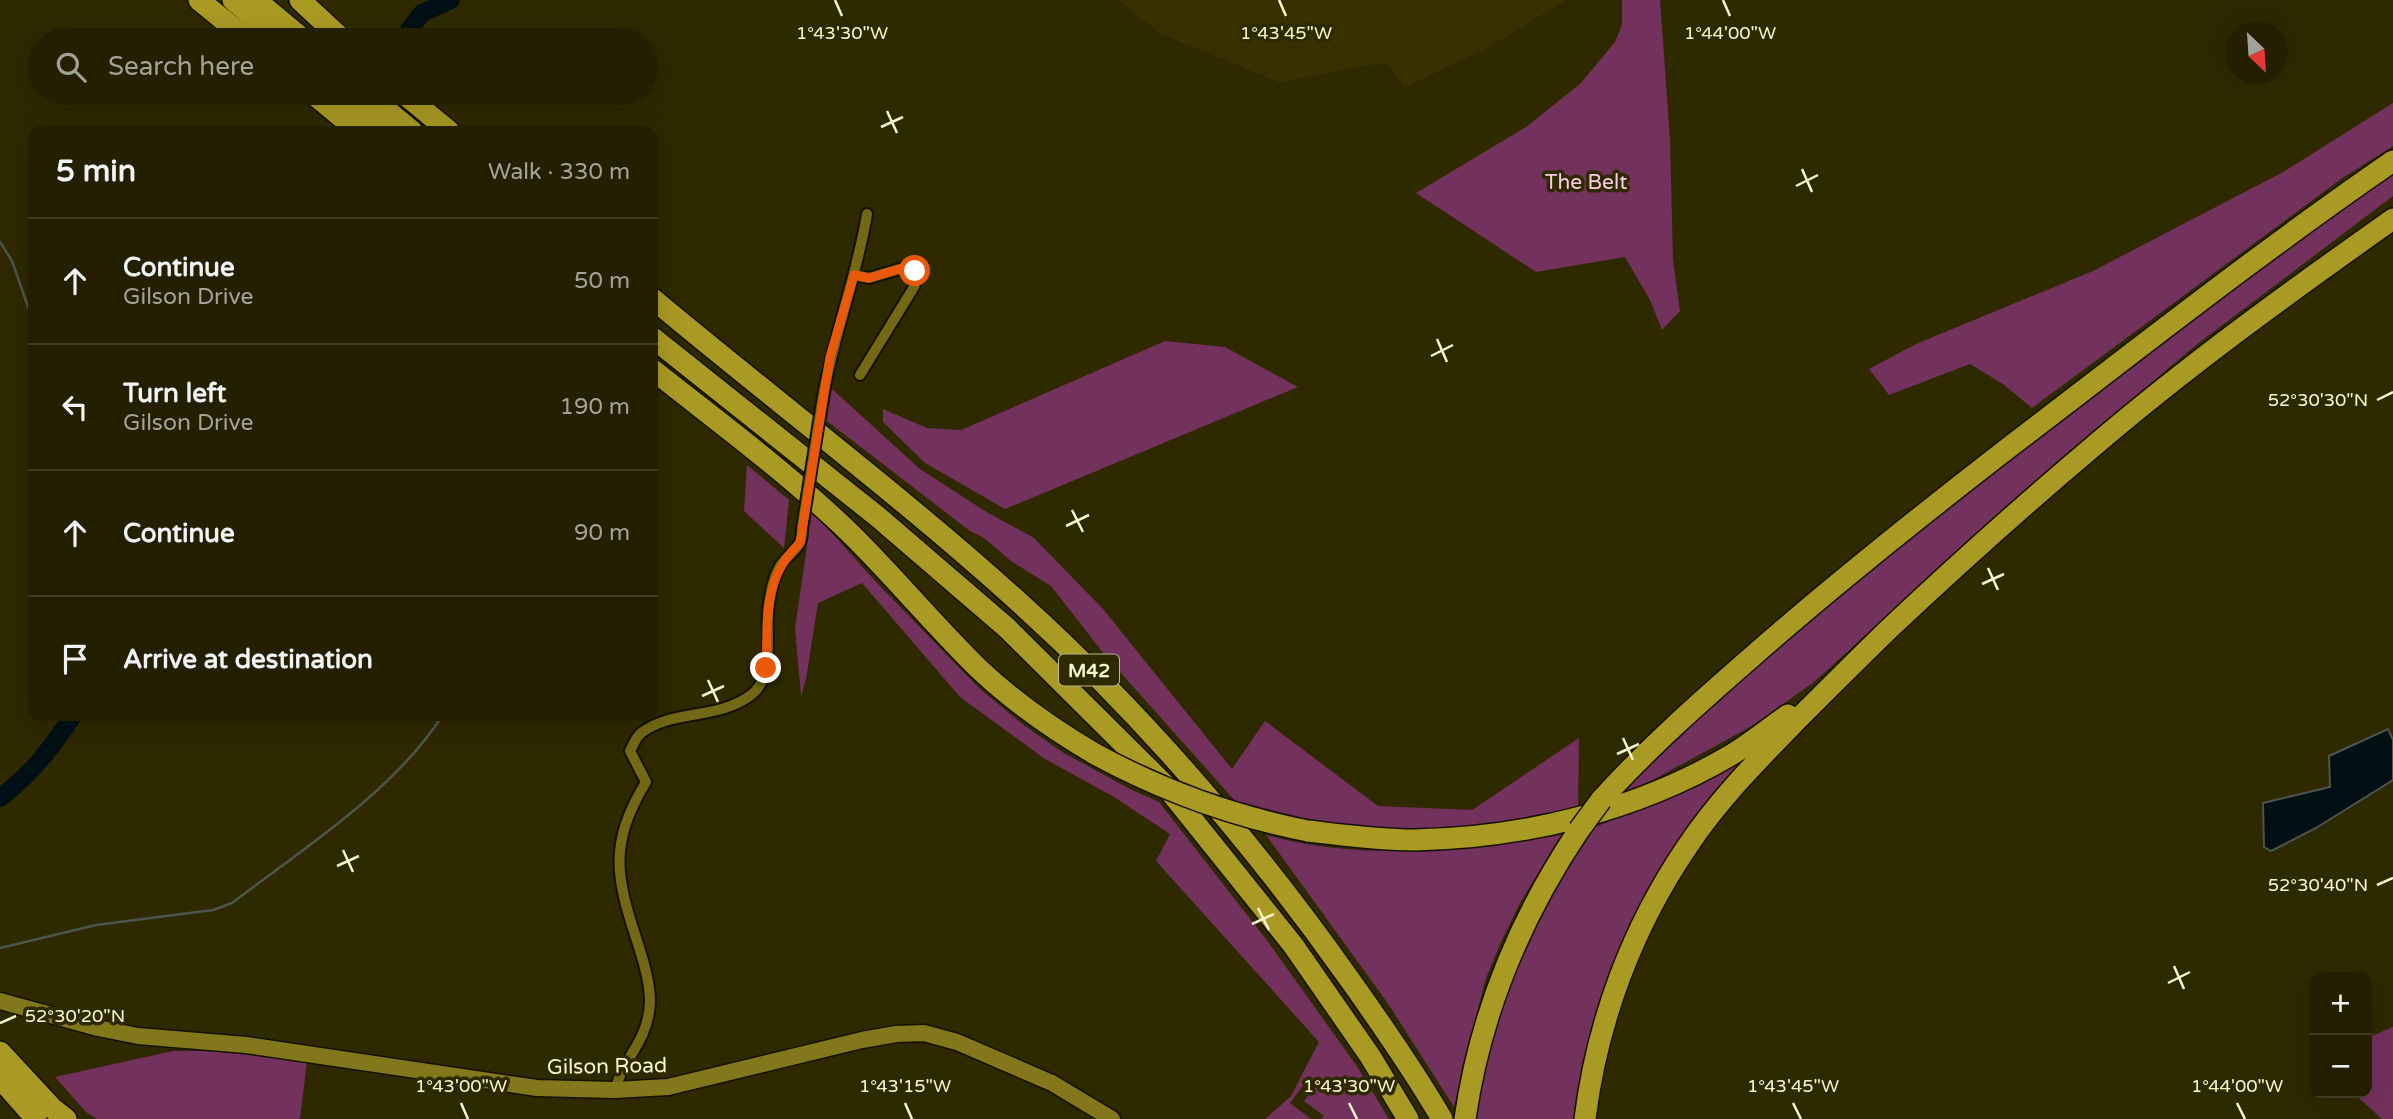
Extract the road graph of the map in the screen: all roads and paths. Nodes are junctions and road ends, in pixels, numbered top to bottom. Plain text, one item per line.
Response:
1 (198, 0) edge
2 (233, 0) edge
3 (300, 0) edge
4 (260, 3) edge
5 (233, 28) edge
6 (266, 28) edge
7 (290, 28) edge
8 (330, 28) edge
9 (342, 105) edge
10 (347, 105) edge
11 (381, 105) edge
12 (418, 105) edge
13 (355, 126) edge
14 (378, 126) edge
15 (406, 126) edge
16 (443, 126) edge
17 (2393, 161) edge
18 (867, 214) dead end
19 (2393, 219) edge
20 (854, 275) junction
21 (658, 303) edge
22 (658, 342) edge
23 (658, 374) edge
24 (860, 375) dead end
25 (1866, 651) junction
26 (0, 1002) edge
27 (0, 1052) edge
28 (0, 1078) edge
29 (615, 1090) junction
30 (36, 1119) edge
31 (66, 1119) edge
32 (1112, 1119) edge
33 (1408, 1119) edge
34 (1442, 1119) edge
35 (1465, 1119) edge
36 (1585, 1119) edge

1 - 5 highway
2 - 6 highway
3 - 8 highway
4 - 7 highway
9 - 13 highway
10 - 14 highway
11 - 15 highway
12 - 16 highway
17 - 35 highway, bridge
18 - 20 street
19 - 25 highway
20 - 24 street
20 - 29 street, bridge
21 - 34 highway, M42
22 - 33 highway, M42
23 - 25 highway, bridge
25 - 36 highway
26 - 29 main road, Gilson Road
27 - 31 highway
28 - 30 highway
29 - 32 main road, Gilson Road

